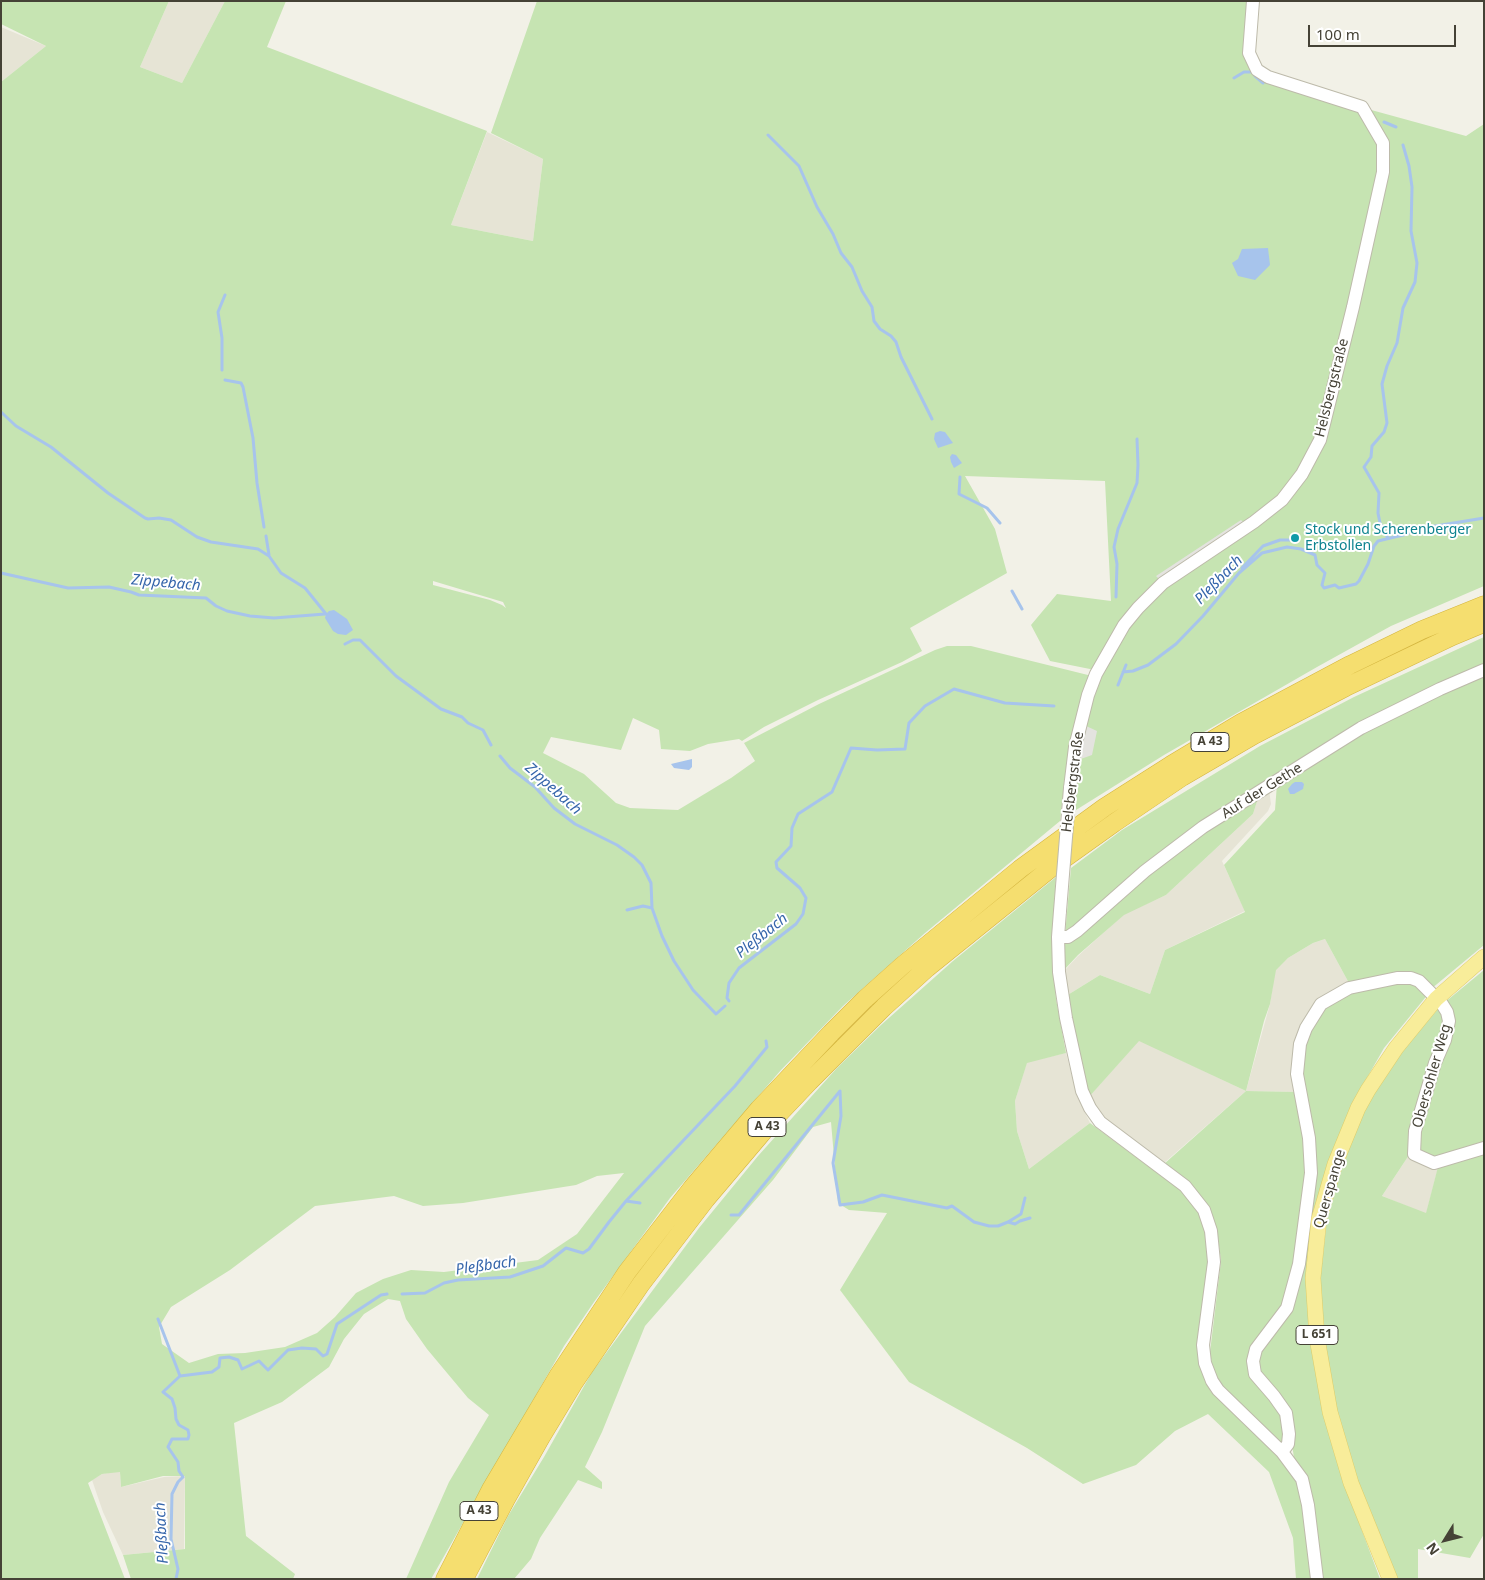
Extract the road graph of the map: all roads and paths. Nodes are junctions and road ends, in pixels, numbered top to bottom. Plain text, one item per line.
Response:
1 (1253, 1) edge
2 (1484, 605) edge
3 (1484, 623) edge
4 (1484, 670) edge
5 (1058, 937) junction
6 (1484, 957) edge
7 (1436, 999) junction
8 (1484, 1148) edge
9 (1282, 1452) junction
10 (445, 1579) edge
11 (464, 1579) edge
12 (1317, 1579) edge
13 (1390, 1579) edge

1 - 5 street, Helsbergstraße, bridge
2 - 10 highway, A 43
3 - 11 highway, A 43
4 - 5 street, Auf der Gethe
5 - 9 street, Helsbergstraße
6 - 7 main road, Querspange / L 651
7 - 8 street, Obersohler Weg
7 - 9 street, Obersohler Weg
7 - 13 main road, Querspange / L 651
9 - 12 street, Helsbergstraße

